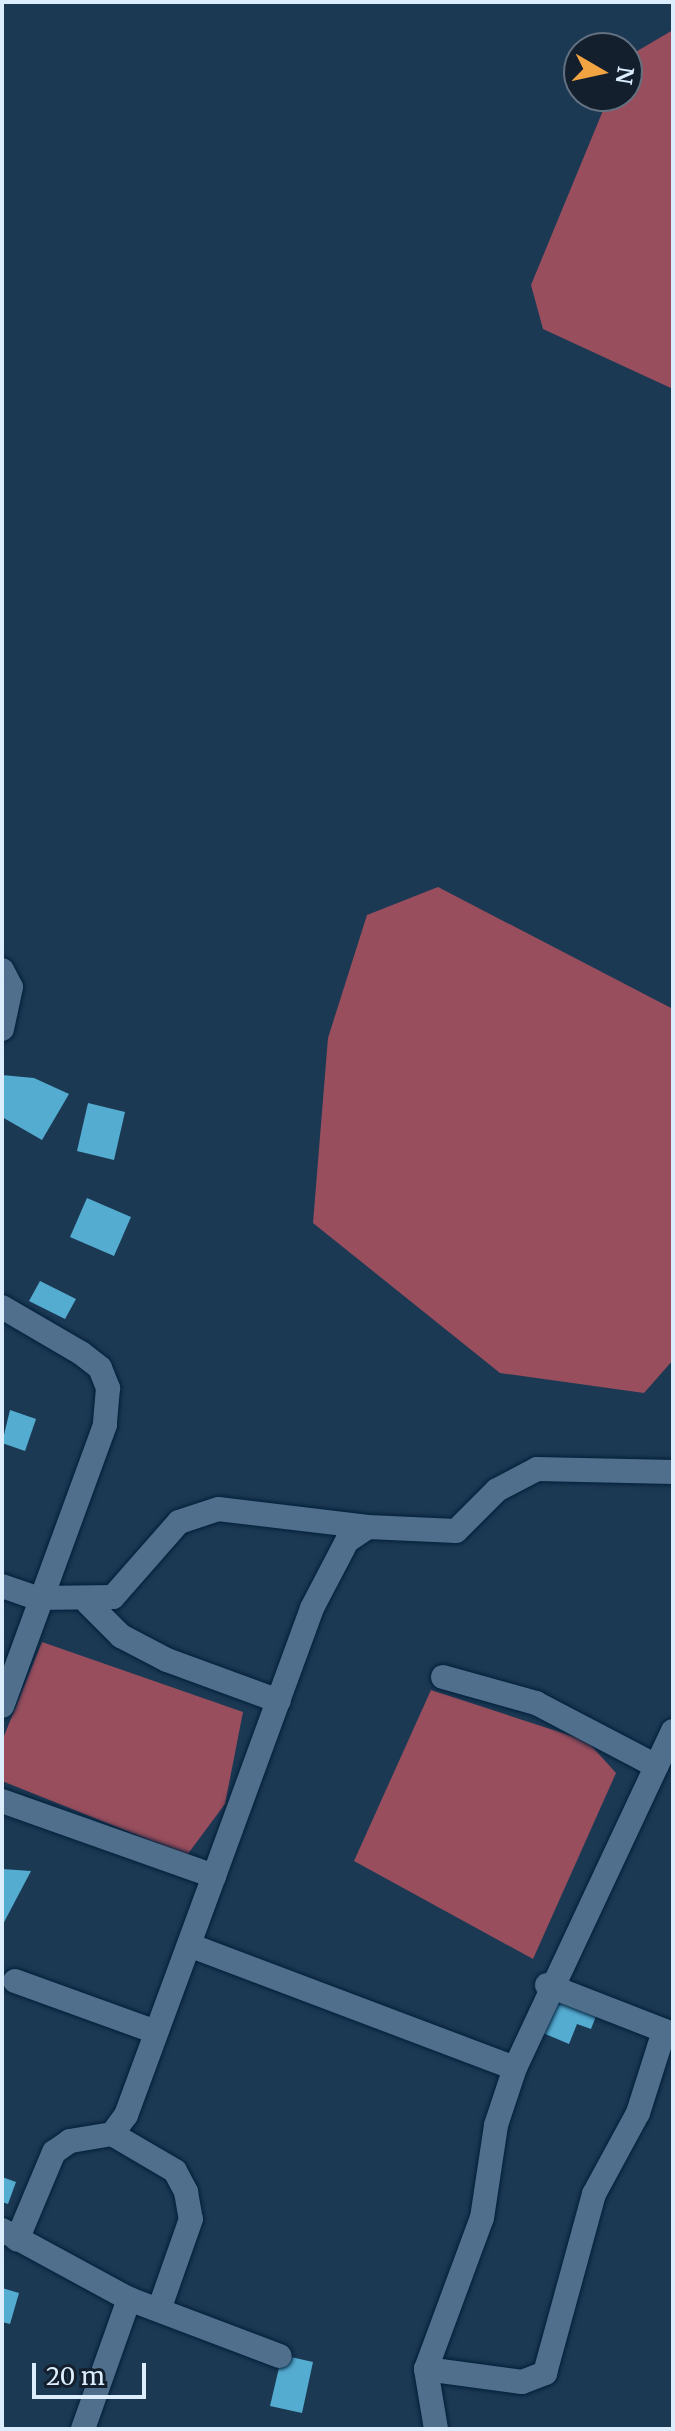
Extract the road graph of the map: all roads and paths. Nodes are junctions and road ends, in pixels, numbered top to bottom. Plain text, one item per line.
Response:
1 (2, 970) edge
2 (2, 1029) edge
3 (2, 1307) edge
4 (673, 1472) edge
5 (368, 1527) junction
6 (2, 1586) edge
7 (37, 1598) junction
8 (88, 1603) junction
9 (443, 1677) dead end
10 (279, 1701) junction
11 (2, 1706) edge
12 (673, 1731) edge
13 (656, 1766) junction
14 (2, 1801) edge
15 (214, 1876) junction
16 (189, 1945) junction
17 (15, 1981) dead end
18 (547, 1985) junction
19 (156, 2032) junction
20 (669, 2033) edge
21 (515, 2068) junction
22 (112, 2134) junction
23 (10, 2235) edge
24 (129, 2299) junction
25 (159, 2310) junction
26 (280, 2356) dead end
27 (426, 2369) junction
28 (83, 2429) edge
29 (436, 2429) edge

1 - 2 street
3 - 7 street
4 - 5 street
5 - 8 street
5 - 10 street
6 - 7 street
7 - 8 street
7 - 11 street
8 - 10 street
9 - 13 street
10 - 15 street
12 - 13 street
13 - 18 street
14 - 15 street
15 - 16 street
16 - 19 street
16 - 21 street
17 - 19 street
18 - 20 street
18 - 21 street
19 - 22 street
20 - 27 street
21 - 27 street
22 - 23 street
22 - 25 street
23 - 24 street
24 - 25 street
24 - 28 street
25 - 26 street
27 - 29 street

